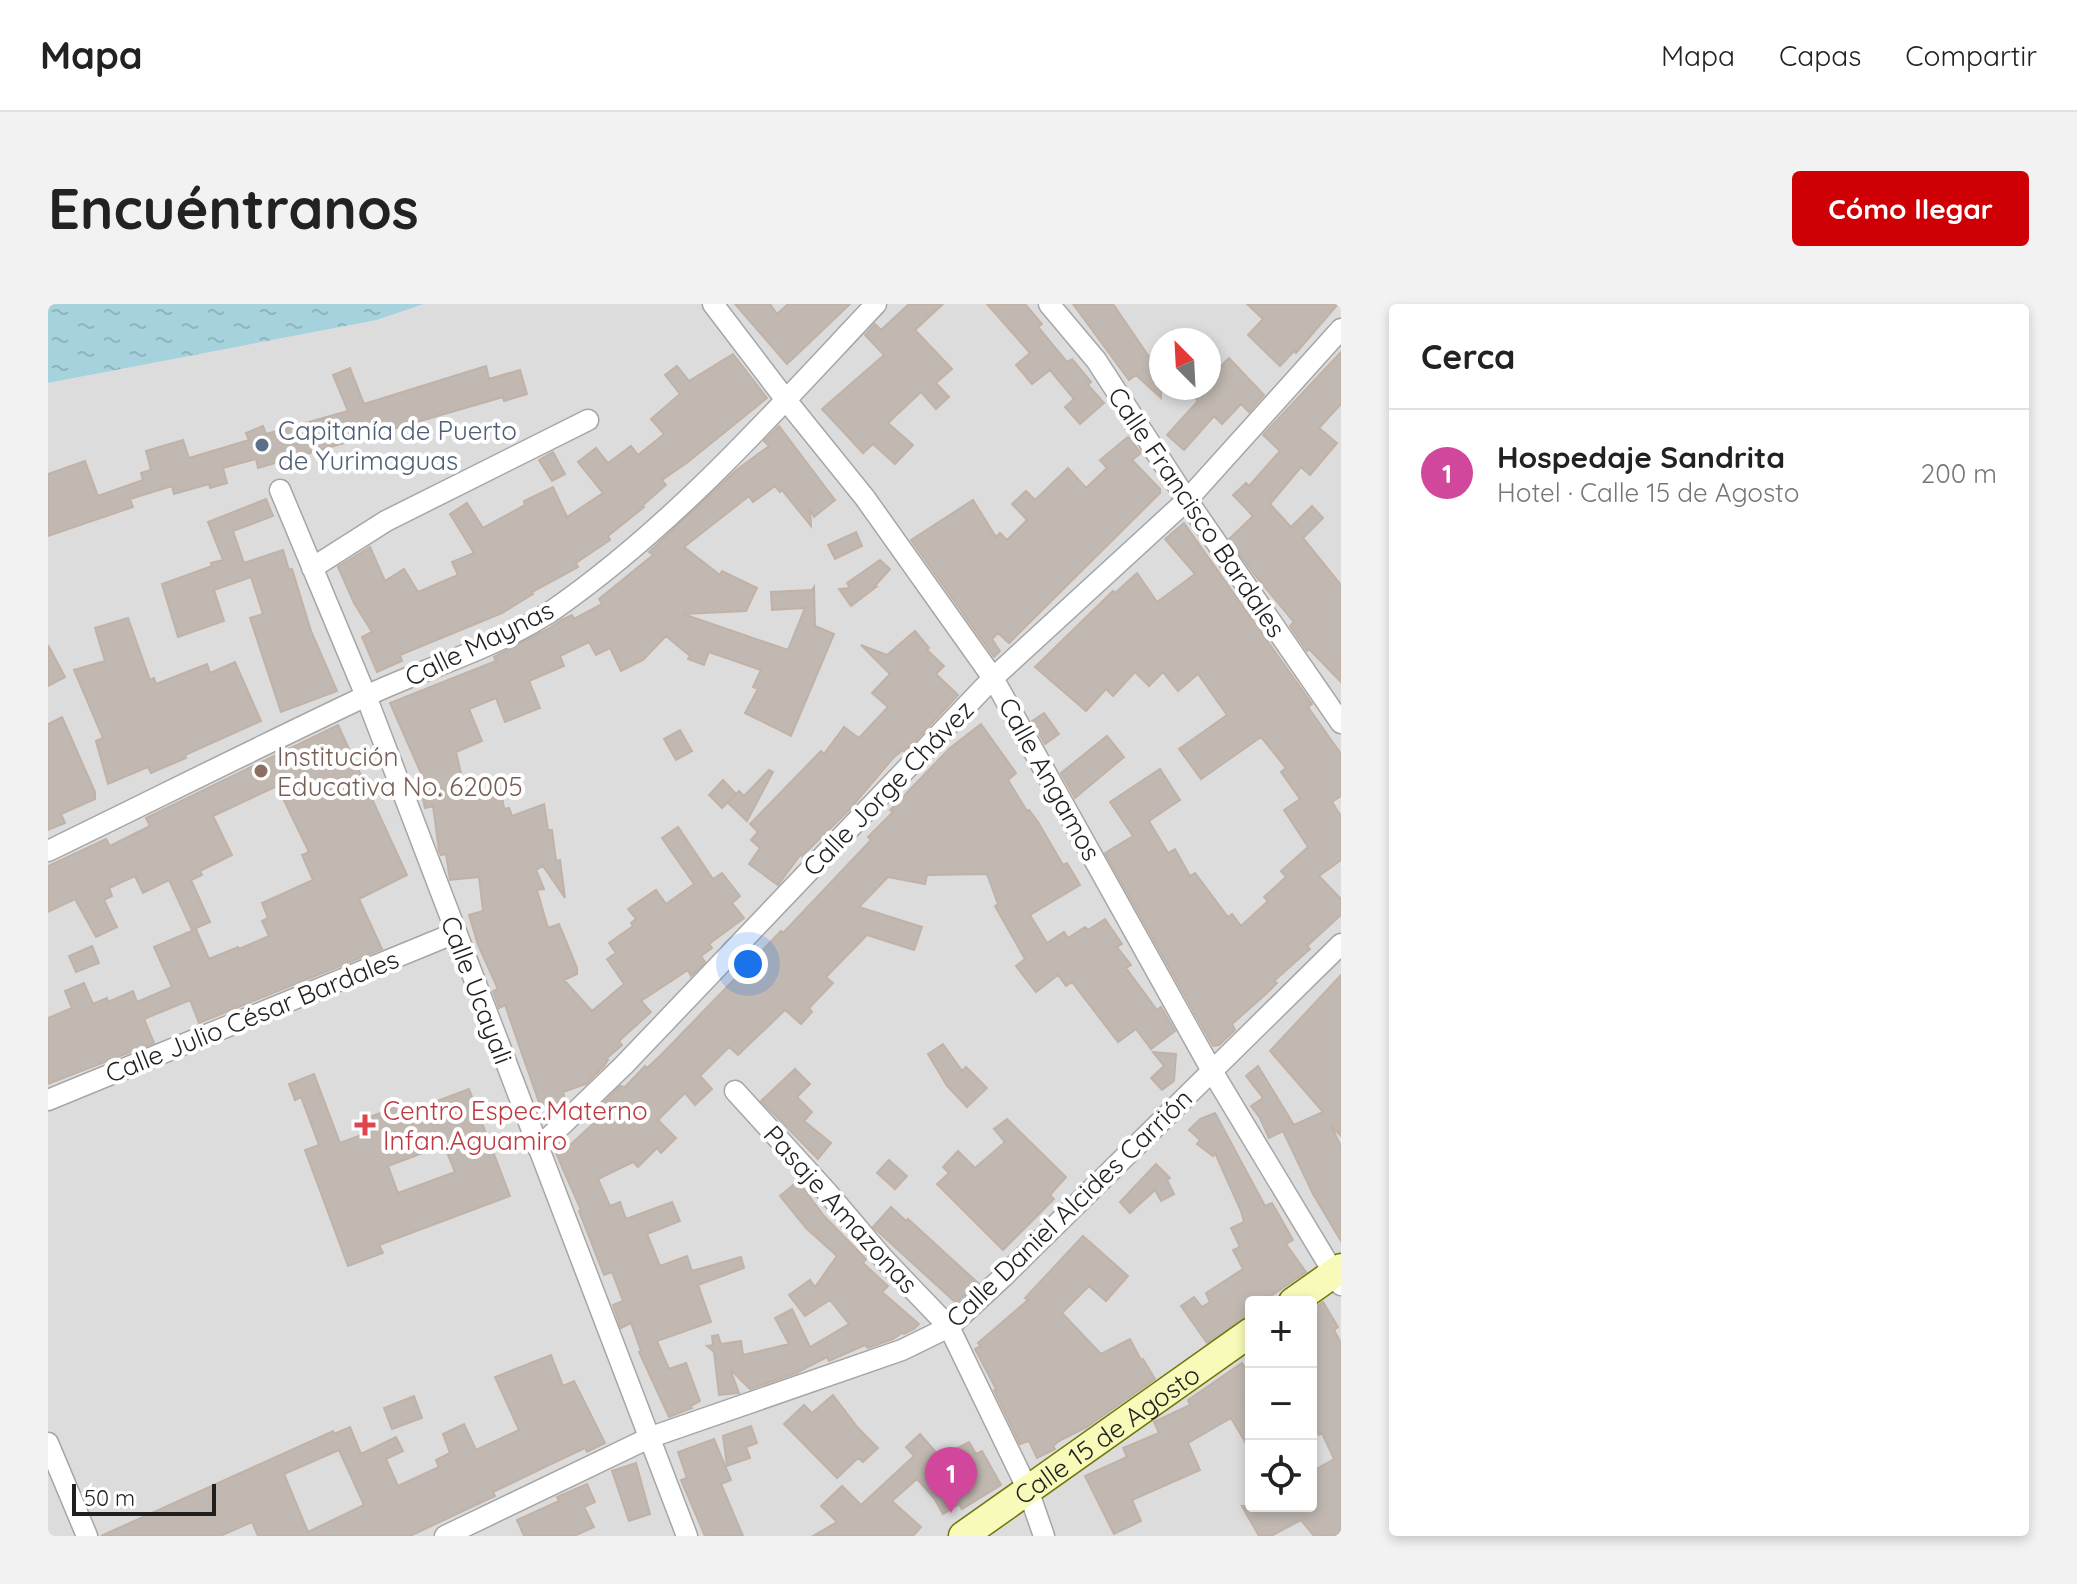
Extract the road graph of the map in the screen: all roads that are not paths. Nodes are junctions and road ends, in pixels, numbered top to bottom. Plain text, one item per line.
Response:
1 (713, 304) edge
2 (876, 304) edge
3 (1049, 304) edge
4 (1341, 329) edge
5 (786, 400) junction
6 (588, 420) dead end
7 (280, 490) dead end
8 (1187, 500) junction
9 (312, 568) junction
10 (993, 678) junction
11 (366, 696) junction
12 (1341, 723) edge
13 (48, 851) edge
14 (455, 933) junction
15 (1341, 944) edge
16 (1212, 1071) junction
17 (735, 1091) dead end
18 (48, 1100) edge
19 (538, 1148) junction
20 (1339, 1275) edge
21 (1303, 1296) edge
22 (949, 1327) junction
23 (1245, 1336) edge
24 (651, 1437) junction
25 (48, 1443) edge
26 (1028, 1490) junction
27 (87, 1536) edge
28 (445, 1536) edge
29 (687, 1536) edge
30 (963, 1536) edge
31 (1044, 1536) edge

1 - 5 street, Calle Angamos
2 - 5 street, Calle Maynas
3 - 8 street, Calle Francisco Bardales
4 - 8 street, Calle Jorge Chávez
5 - 10 street, Calle Angamos
5 - 11 street, Calle Maynas
6 - 9 street
7 - 9 street, Calle Ucayali
8 - 10 street, Calle Jorge Chávez
8 - 12 street, Calle Francisco Bardales
9 - 11 street, Calle Ucayali
10 - 16 street, Calle Angamos
10 - 19 street, Calle Jorge Chávez
11 - 13 street, Calle Maynas
11 - 14 street, Calle Ucayali
14 - 18 street, Calle Julio César Bardales
14 - 19 street, Calle Ucayali
15 - 16 street, Calle Daniel Alcides Carrión
16 - 20 street, Calle Angamos
16 - 22 street, Calle Daniel Alcides Carrión
17 - 22 street, Pasaje Amazonas
19 - 24 street, Calle Ucayali
20 - 21 street
22 - 24 street, Calle Daniel Alcides Carrión
22 - 26 street, Pasaje Amazonas
23 - 26 street, Calle 15 de Agosto
24 - 28 street, Calle Daniel Alcides Carrión
24 - 29 street, Calle Ucayali
25 - 27 street
26 - 30 street, Calle 15 de Agosto
26 - 31 street, Pasaje Amazonas

